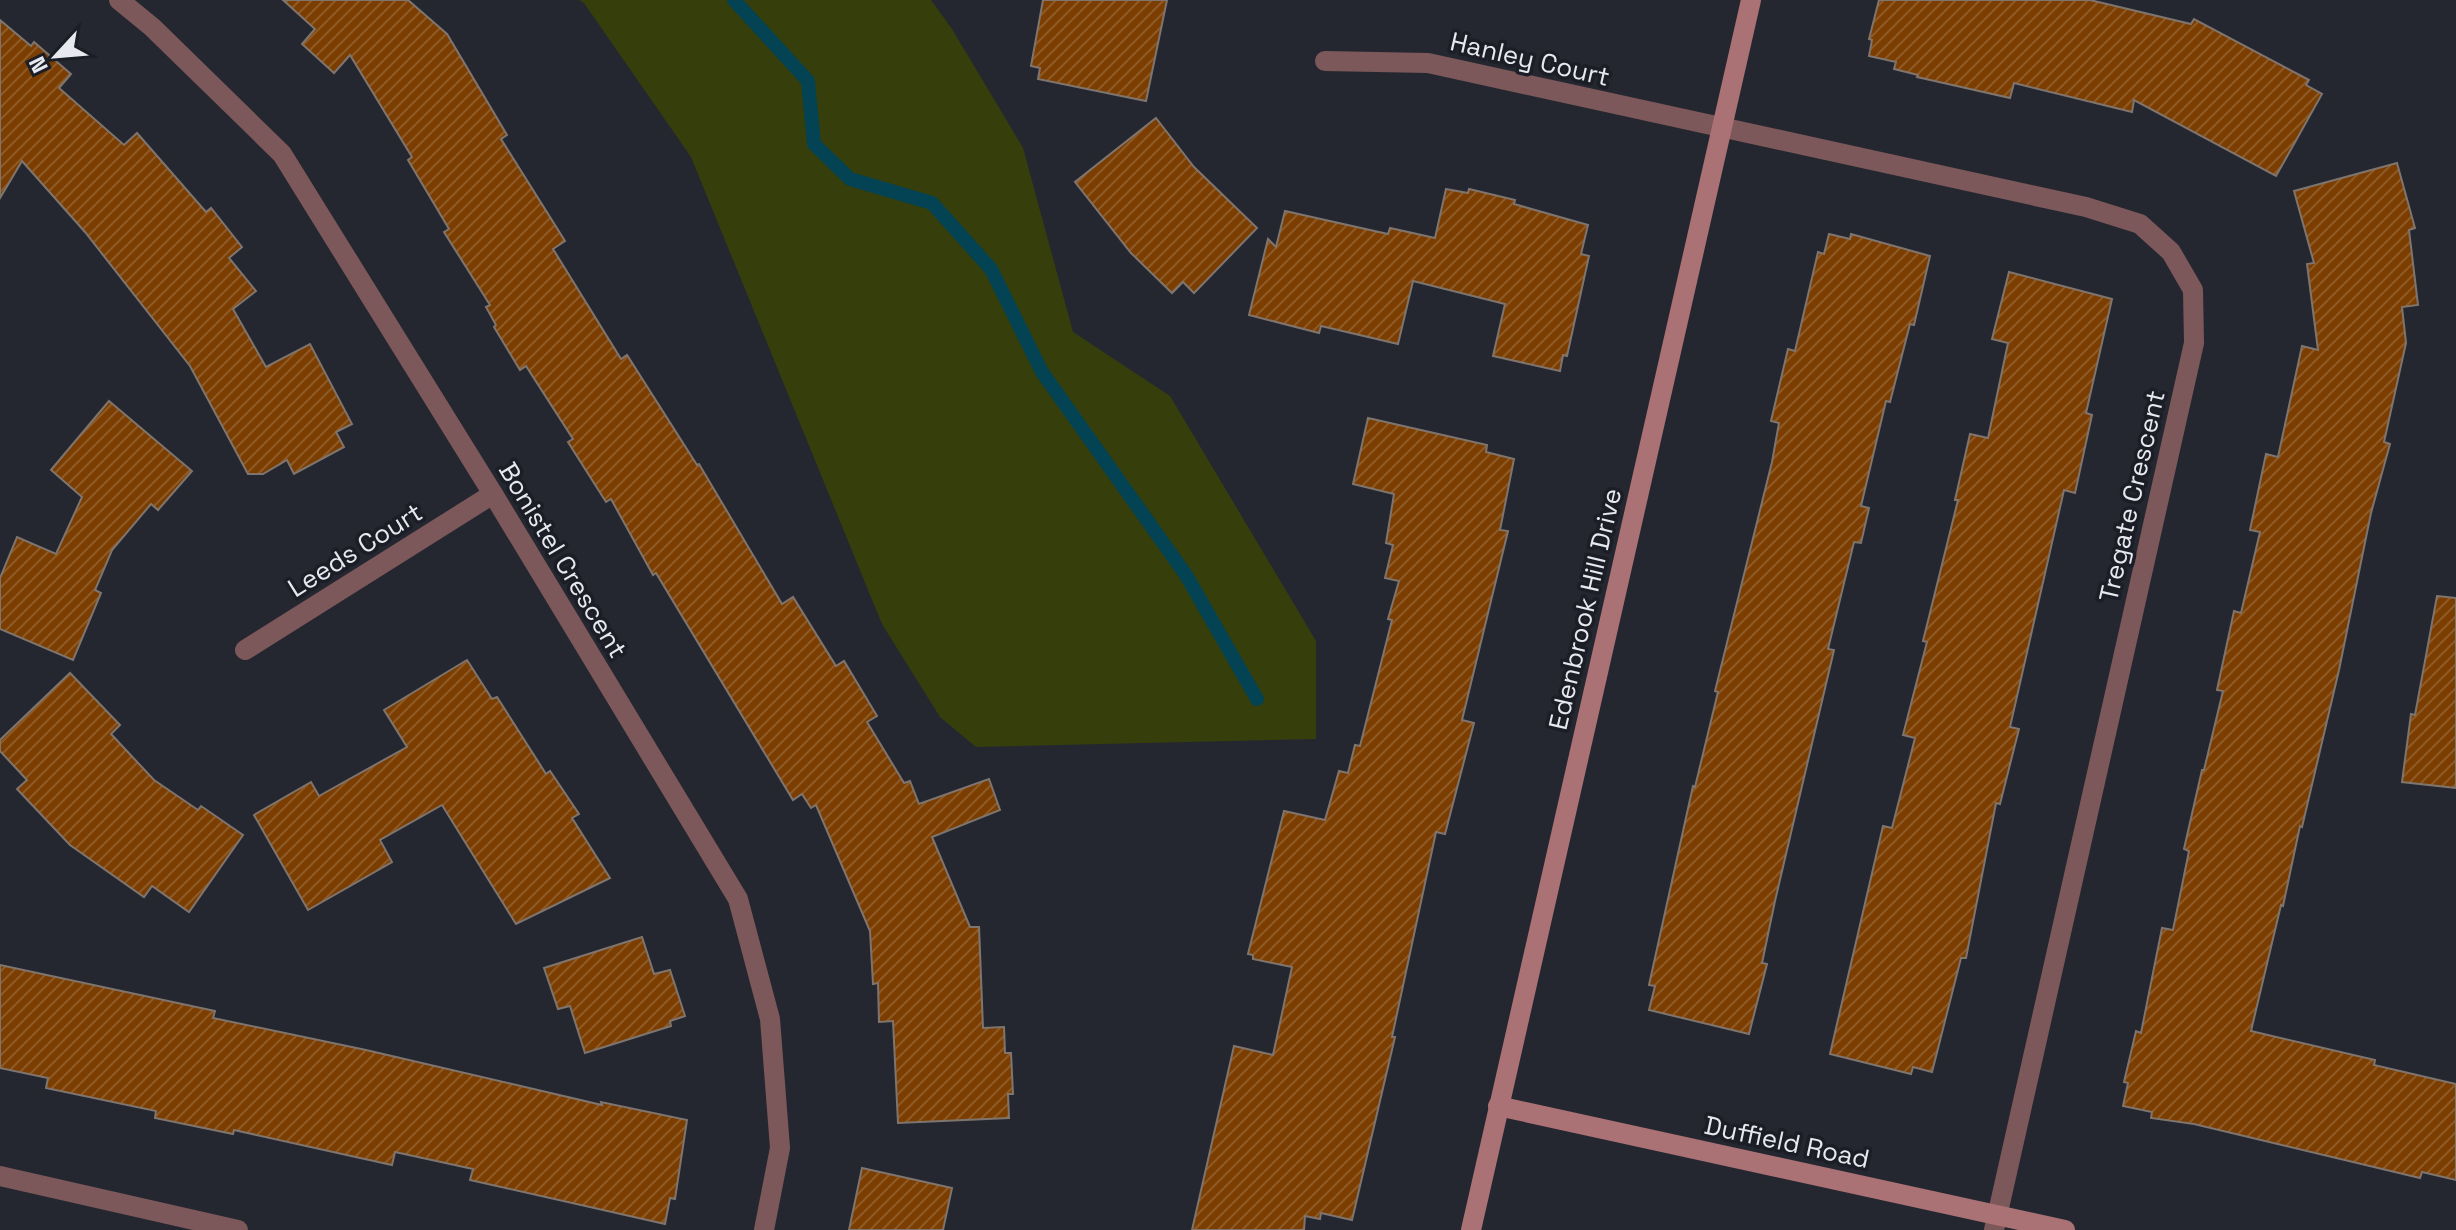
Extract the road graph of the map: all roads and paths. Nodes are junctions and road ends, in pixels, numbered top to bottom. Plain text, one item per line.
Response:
1 (119, 0) edge
2 (1751, 0) edge
3 (1325, 61) dead end
4 (1721, 128) junction
5 (493, 494) junction
6 (245, 650) dead end
7 (1498, 1106) junction
8 (0, 1176) edge
9 (1996, 1222) edge
10 (238, 1230) edge
11 (764, 1230) edge
12 (1471, 1230) edge
13 (2065, 1230) edge

1 - 5 street, Bonistel Crescent
2 - 4 street, Edenbrook Hill Drive
3 - 4 street, Hanley Court
4 - 7 street, Edenbrook Hill Drive
4 - 9 street, Tregate Crescent
5 - 6 street, Leeds Court
5 - 11 street, Bonistel Crescent
7 - 9 street, Duffield Road
7 - 12 street, Edenbrook Hill Drive
8 - 10 street
9 - 13 street, Duffield Road

